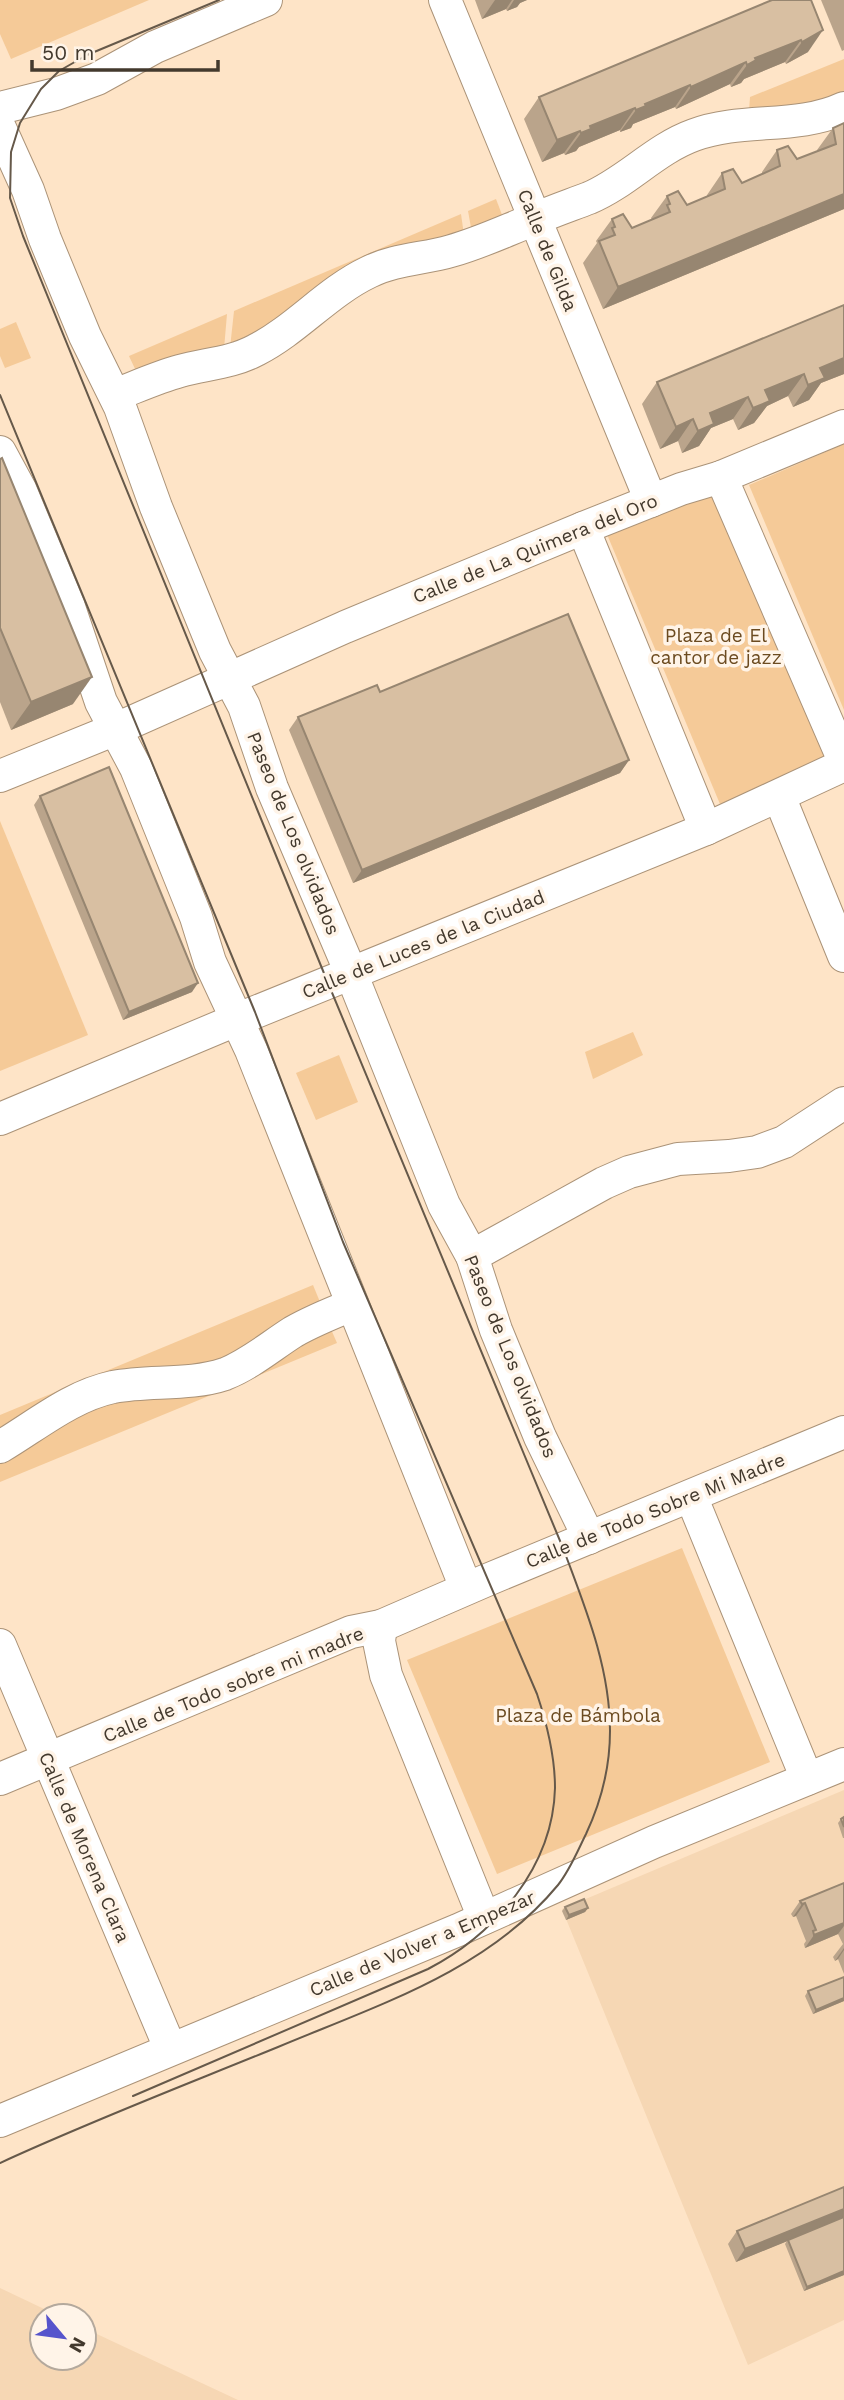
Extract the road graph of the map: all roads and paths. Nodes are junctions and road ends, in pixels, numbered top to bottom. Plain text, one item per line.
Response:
1 (266, 0) edge
2 (445, 0) edge
3 (0, 108) edge
4 (844, 108) edge
5 (0, 128) edge
6 (534, 219) junction
7 (115, 395) junction
8 (844, 426) edge
9 (0, 452) edge
10 (720, 477) junction
11 (651, 501) junction
12 (583, 528) junction
13 (230, 678) junction
14 (116, 729) junction
15 (844, 763) edge
16 (0, 776) edge
17 (779, 796) junction
18 (706, 829) junction
19 (844, 956) edge
20 (351, 973) junction
21 (236, 1020) junction
22 (844, 1103) edge
23 (0, 1119) edge
24 (472, 1256) junction
25 (352, 1305) junction
26 (844, 1432) edge
27 (0, 1447) edge
28 (691, 1496) junction
29 (589, 1538) junction
30 (466, 1588) junction
31 (381, 1626) junction
32 (0, 1645) edge
33 (48, 1759) junction
34 (844, 1764) edge
35 (0, 1779) edge
36 (807, 1779) junction
37 (484, 1918) junction
38 (170, 2048) junction
39 (0, 2121) edge

1 - 3 street
2 - 6 street, Calle de Gilda
4 - 6 street
5 - 7 street, Paseo de Los olvidados
6 - 7 street
6 - 11 street, Calle de Gilda
7 - 13 street, Paseo de Los olvidados
8 - 10 street, Calle de La Quimera del Oro
9 - 14 street
10 - 11 street, Calle de La Quimera del Oro
10 - 15 street
11 - 12 street, Calle de La Quimera del Oro
12 - 13 street, Calle de La Quimera del Oro
12 - 18 street
13 - 14 street
13 - 20 street, Paseo de Los olvidados
14 - 16 street
14 - 21 street
15 - 17 street, Calle de Luces de la Ciudad
17 - 18 street, Calle de Luces de la Ciudad
17 - 19 street
18 - 20 street, Calle de Luces de la Ciudad
20 - 21 street, Calle de Luces de la Ciudad
20 - 24 street, Paseo de Los olvidados
21 - 23 street, Calle de Luces de la Ciudad
21 - 25 street
22 - 24 street
24 - 29 street, Paseo de Los olvidados
25 - 27 street
25 - 30 street
26 - 28 street, Calle de Todo Sobre Mi Madre
28 - 29 street, Calle de Todo Sobre Mi Madre
28 - 36 street
29 - 30 street, Calle de Todo Sobre Mi Madre
30 - 31 street, Calle de Todo sobre mi madre
31 - 33 street, Calle de Todo sobre mi madre
31 - 37 street
32 - 33 street, Calle de Morena Clara
33 - 35 street, Calle de Todo sobre mi madre
33 - 38 street, Calle de Morena Clara
34 - 36 street, Calle de Volver a Empezar
36 - 37 street, Calle de Volver a Empezar
37 - 38 street, Calle de Volver a Empezar
38 - 39 street, Calle de Volver a Empezar

